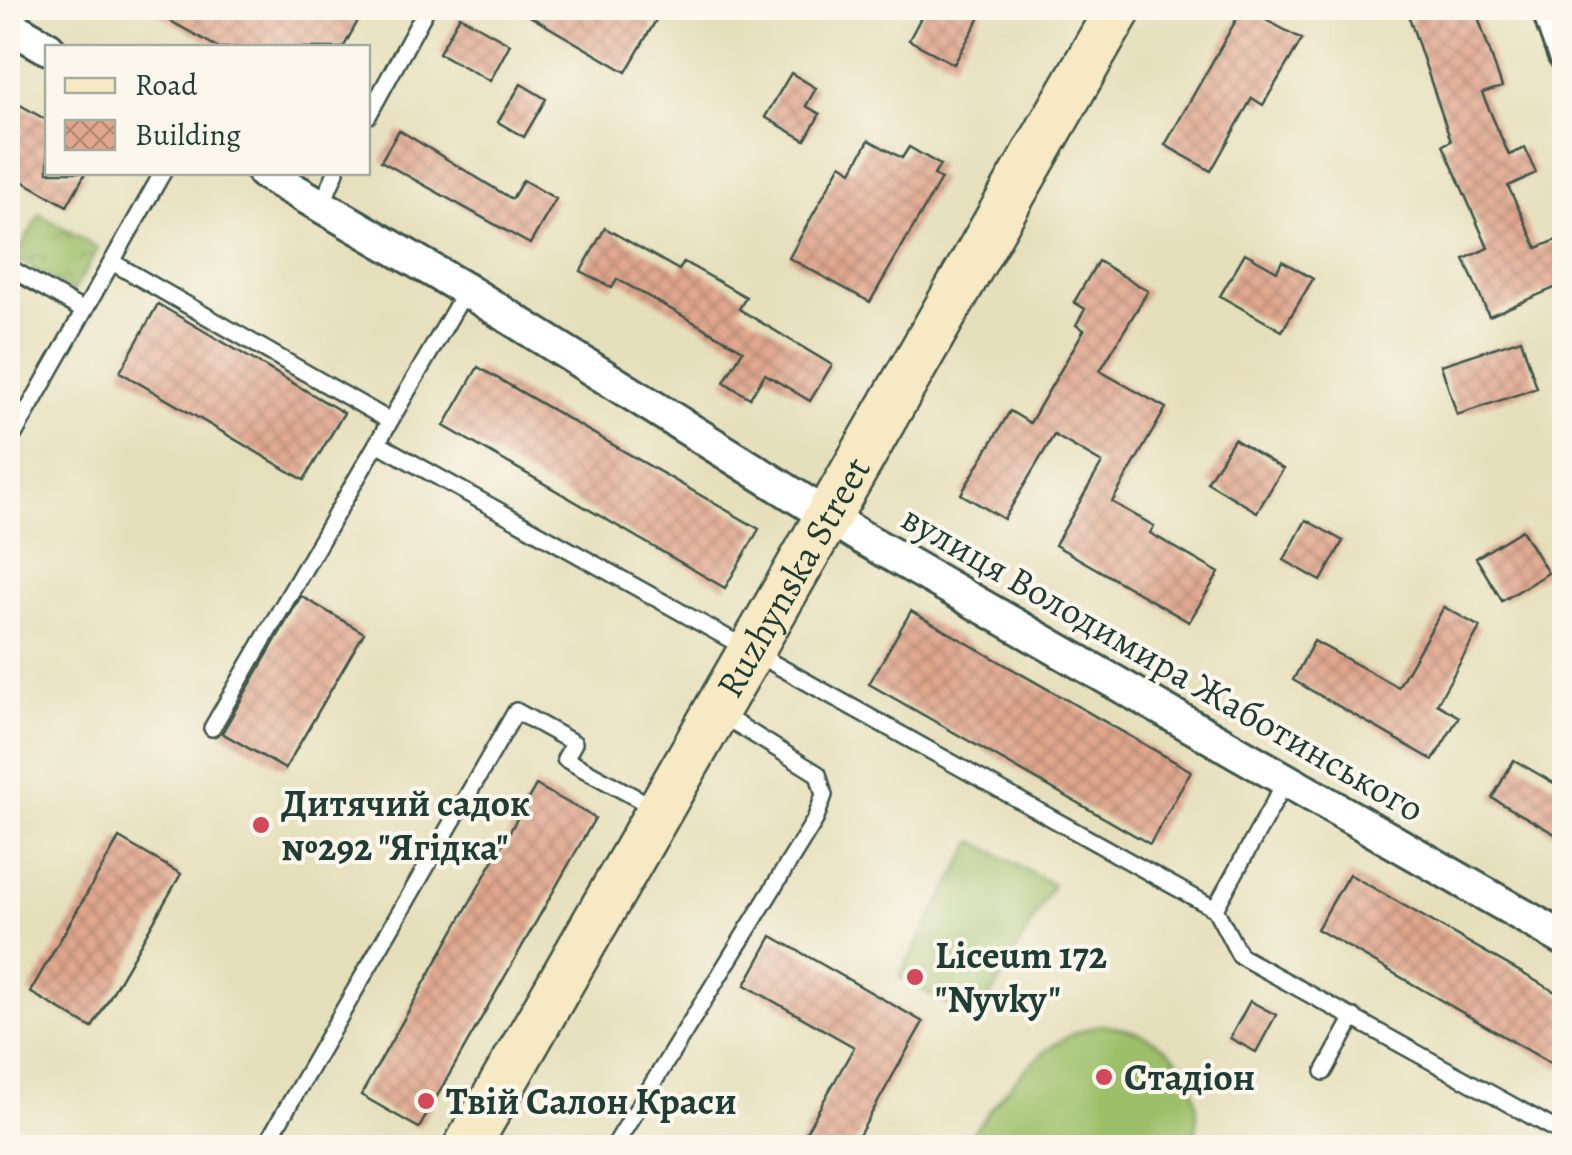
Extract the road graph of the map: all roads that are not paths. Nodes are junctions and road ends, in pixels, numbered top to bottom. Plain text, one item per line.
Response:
1 (427, 8) edge
2 (1120, 8) edge
3 (1548, 8) edge
4 (8, 25) edge
5 (45, 46) edge
6 (1564, 54) edge
7 (370, 112) edge
8 (161, 175) edge
9 (268, 175) edge
10 (335, 175) edge
11 (321, 207) junction
12 (112, 262) junction
13 (8, 268) edge
14 (466, 290) junction
15 (84, 311) junction
16 (390, 421) junction
17 (378, 443) junction
18 (8, 446) edge
19 (828, 516) junction
20 (750, 651) junction
21 (716, 711) junction
22 (212, 728) dead end
23 (1287, 779) junction
24 (659, 810) junction
25 (1215, 910) junction
26 (1564, 939) edge
27 (1354, 1017) junction
28 (1324, 1072) dead end
29 (1564, 1134) edge
30 (264, 1148) edge
31 (466, 1148) edge
32 (613, 1148) edge

1 - 7 lane
2 - 19 street, Ruzhynska Street
3 - 6 street
4 - 5 street
8 - 12 lane
9 - 11 street, вулиця Володимира Жаботинського
10 - 11 lane
11 - 14 street, вулиця Володимира Жаботинського
12 - 15 lane
12 - 16 lane
13 - 15 lane
14 - 16 lane
14 - 19 street, вулиця Володимира Жаботинського
15 - 18 lane
16 - 17 lane
17 - 20 lane
17 - 22 lane
19 - 20 street, Ruzhynska Street
19 - 23 street, вулиця Володимира Жаботинського
20 - 21 street, Ruzhynska Street
20 - 25 lane
21 - 24 street, Ruzhynska Street
21 - 32 lane
23 - 25 lane
23 - 26 street, вулиця Володимира Жаботинського
24 - 30 lane
24 - 31 street, Ruzhynska Street
25 - 27 lane
27 - 28 lane
27 - 29 lane

